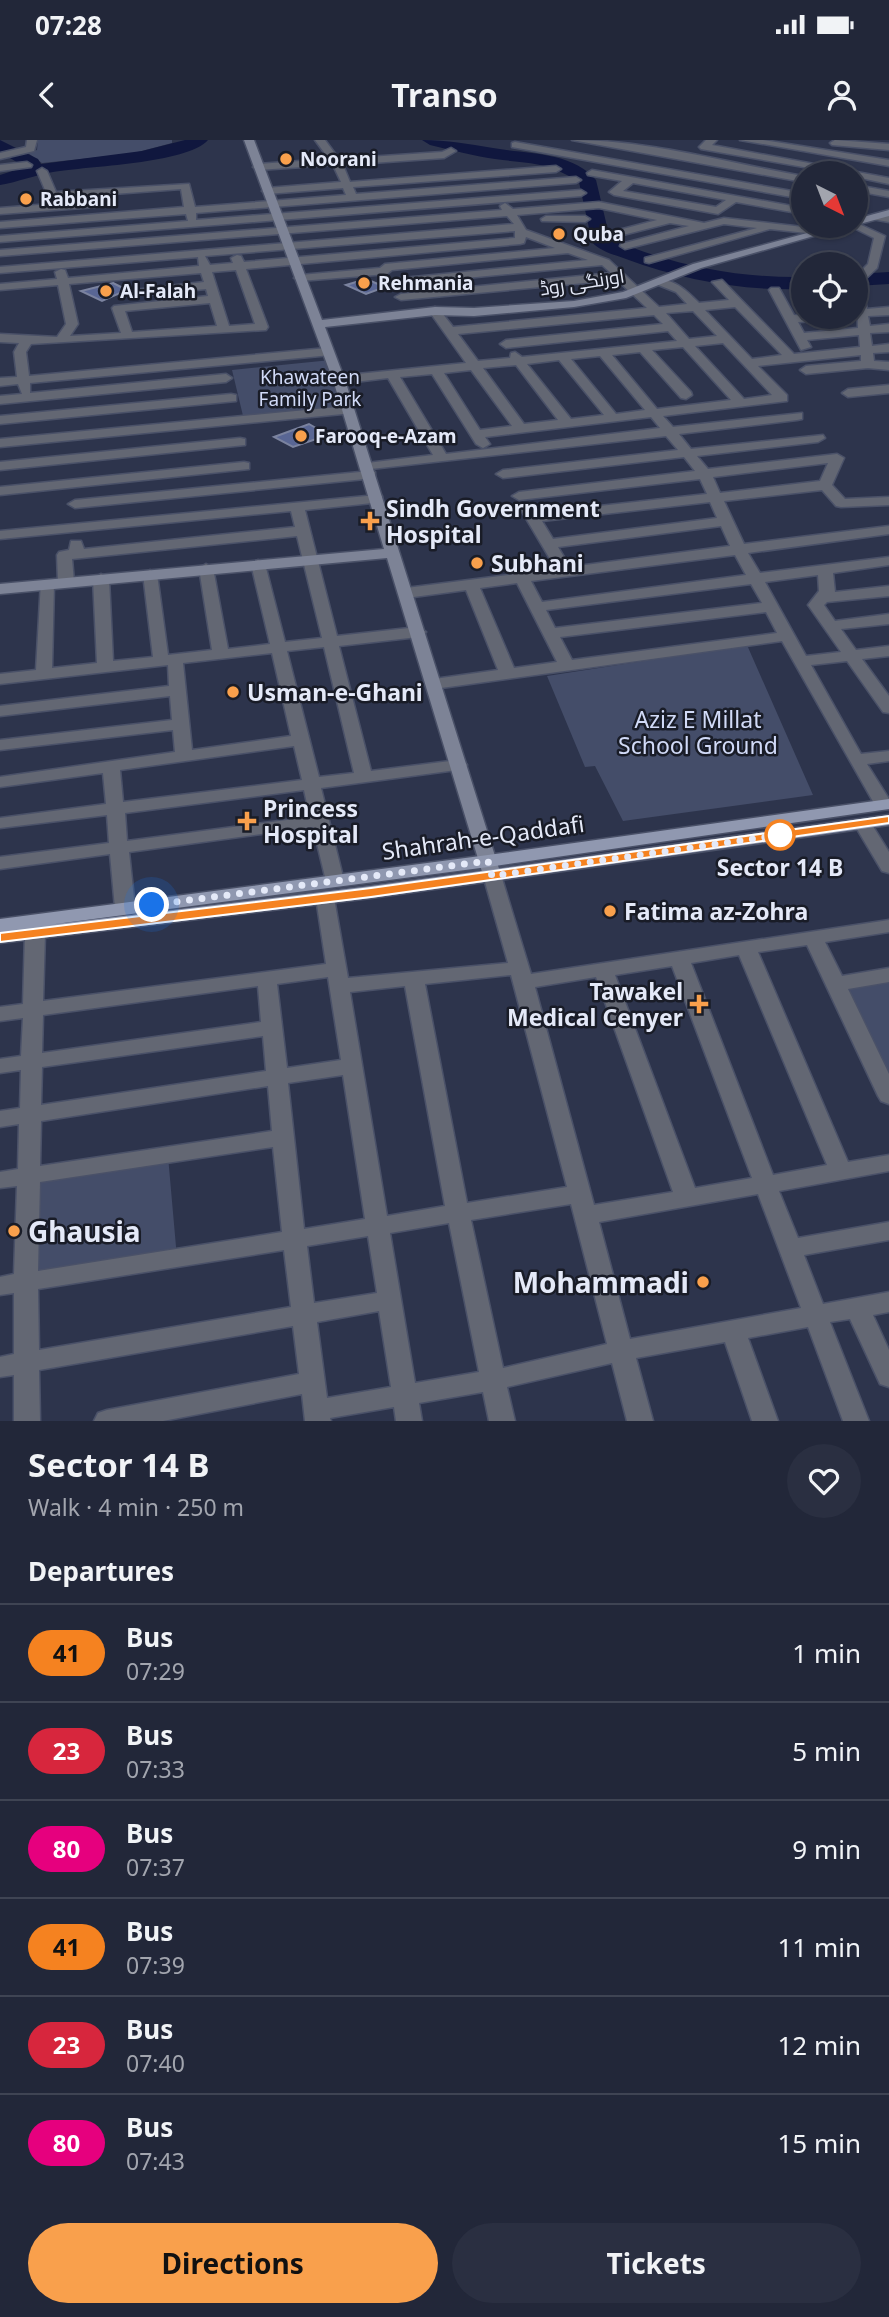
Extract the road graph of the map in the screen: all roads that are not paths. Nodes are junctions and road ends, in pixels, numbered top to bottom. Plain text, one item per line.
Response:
1 (32, 140) edge
2 (320, 140) edge
3 (577, 140) edge
4 (712, 140) edge
5 (745, 140) edge
6 (835, 141) edge
7 (250, 143) edge
8 (514, 145) dead end
9 (889, 147) edge
10 (452, 151) dead end
11 (830, 154) junction
12 (4, 155) edge
13 (521, 158) dead end
14 (829, 161) edge
15 (489, 163) dead end
16 (889, 163) edge
17 (791, 164) edge
18 (27, 165) dead end
19 (0, 168) edge
20 (340, 168) junction
21 (556, 169) dead end
22 (41, 171) dead end
23 (530, 171) junction
24 (592, 173) dead end
25 (868, 176) edge
26 (289, 177) dead end
27 (791, 177) edge
28 (576, 180) dead end
29 (631, 180) junction
30 (889, 180) edge
31 (347, 185) junction
32 (486, 188) junction
33 (868, 190) edge
34 (581, 193) dead end
35 (791, 194) edge
36 (889, 194) edge
37 (53, 195) junction
38 (270, 195) junction
39 (187, 197) junction
40 (353, 198) junction
41 (734, 199) junction
42 (501, 201) junction
43 (58, 207) junction
44 (190, 209) junction
45 (791, 209) edge
46 (0, 211) edge
47 (358, 211) junction
48 (889, 213) edge
49 (876, 216) junction
50 (585, 219) dead end
51 (675, 219) junction
52 (868, 219) edge
53 (889, 219) edge
54 (59, 220) junction
55 (516, 223) junction
56 (193, 224) junction
57 (364, 224) junction
58 (0, 225) edge
59 (703, 226) junction
60 (775, 226) junction
61 (791, 228) edge
62 (619, 233) dead end
63 (59, 235) junction
64 (884, 235) edge
65 (196, 237) junction
66 (802, 238) edge
67 (0, 239) edge
68 (371, 239) junction
69 (287, 245) junction
70 (625, 246) dead end
71 (60, 248) junction
72 (572, 249) junction
73 (883, 249) edge
74 (234, 250) junction
75 (377, 252) junction
76 (0, 253) edge
77 (199, 253) junction
78 (293, 260) junction
79 (649, 260) dead end
80 (605, 262) junction
81 (60, 265) junction
82 (241, 266) junction
83 (205, 269) junction
84 (0, 270) edge
85 (388, 273) junction
86 (868, 273) edge
87 (620, 276) junction
88 (300, 278) junction
89 (665, 279) junction
90 (63, 282) junction
91 (718, 282) dead end
92 (210, 285) junction
93 (0, 287) edge
94 (775, 290) dead end
95 (637, 291) junction
96 (134, 293) dead end
97 (401, 297) junction
98 (214, 299) junction
99 (736, 303) junction
100 (696, 307) junction
101 (435, 311) junction
102 (482, 311) junction
103 (657, 311) junction
104 (889, 311) edge
105 (868, 312) edge
106 (410, 314) junction
107 (173, 318) junction
108 (791, 319) edge
109 (316, 324) junction
110 (493, 327) junction
111 (670, 327) junction
112 (889, 328) edge
113 (224, 329) junction
114 (796, 329) edge
115 (449, 331) junction
116 (864, 331) junction
117 (128, 336) junction
118 (800, 337) junction
119 (0, 338) edge
120 (726, 339) junction
121 (27, 340) junction
122 (61, 340) junction
123 (506, 344) junction
124 (686, 344) junction
125 (889, 348) edge
126 (644, 349) junction
127 (327, 352) junction
128 (604, 353) junction
129 (810, 356) junction
130 (866, 357) junction
131 (562, 358) junction
132 (791, 358) junction
133 (222, 362) junction
134 (519, 362) junction
135 (749, 363) junction
136 (475, 366) junction
137 (889, 366) edge
138 (139, 369) junction
139 (436, 370) junction
140 (806, 370) dead end
141 (392, 375) junction
142 (226, 379) junction
143 (24, 380) junction
144 (338, 380) junction
145 (0, 382) edge
146 (145, 386) junction
147 (889, 388) edge
148 (848, 393) dead end
149 (686, 395) dead end
150 (26, 397) junction
151 (231, 398) junction
152 (0, 400) edge
153 (740, 402) junction
154 (149, 405) junction
155 (348, 410) junction
156 (653, 412) junction
157 (797, 416) dead end
158 (29, 417) junction
159 (612, 417) junction
160 (0, 420) edge
161 (236, 420) junction
162 (567, 423) junction
163 (153, 428) junction
164 (521, 429) junction
165 (669, 432) junction
166 (477, 434) junction
167 (72, 435) junction
168 (818, 438) dead end
169 (32, 440) junction
170 (240, 442) junction
171 (0, 443) edge
172 (489, 453) junction
173 (687, 453) junction
174 (442, 458) junction
175 (73, 459) junction
176 (0, 466) edge
177 (244, 466) junction
178 (368, 471) junction
179 (704, 473) junction
180 (503, 474) junction
181 (74, 483) junction
182 (825, 485) junction
183 (250, 487) junction
184 (0, 491) edge
185 (519, 496) junction
186 (715, 497) junction
187 (377, 499) junction
188 (889, 501) edge
189 (75, 505) junction
190 (297, 507) junction
191 (252, 511) junction
192 (534, 518) junction
193 (726, 521) junction
194 (75, 528) junction
195 (889, 530) edge
196 (303, 531) junction
197 (0, 535) edge
198 (549, 544) junction
199 (739, 549) junction
200 (393, 553) junction
201 (77, 554) junction
202 (309, 560) junction
203 (889, 561) edge
204 (258, 564) junction
205 (872, 564) junction
206 (206, 568) junction
207 (825, 570) junction
208 (565, 572) junction
209 (150, 574) junction
210 (522, 578) junction
211 (101, 579) junction
212 (755, 579) junction
213 (66, 582) junction
214 (46, 584) junction
215 (471, 584) junction
216 (0, 589) edge
217 (889, 589) edge
218 (406, 593) junction
219 (822, 598) junction
220 (537, 607) junction
221 (771, 607) junction
222 (889, 619) edge
223 (831, 626) junction
224 (418, 632) junction
225 (550, 633) junction
226 (787, 635) junction
227 (330, 642) junction
228 (276, 648) junction
229 (889, 651) edge
230 (221, 654) junction
231 (852, 655) junction
232 (168, 660) junction
233 (801, 661) junction
234 (567, 666) junction
235 (105, 667) junction
236 (44, 674) junction
237 (508, 674) junction
238 (0, 679) edge
239 (434, 684) junction
240 (881, 684) edge
241 (178, 690) junction
242 (889, 708) edge
243 (0, 711) edge
244 (181, 724) junction
245 (299, 740) junction
246 (0, 745) edge
247 (184, 756) junction
248 (889, 756) edge
249 (856, 760) junction
250 (458, 765) junction
251 (111, 766) junction
252 (364, 778) junction
253 (0, 782) edge
254 (310, 785) junction
255 (115, 809) junction
256 (887, 810) edge
257 (319, 821) junction
258 (0, 823) edge
259 (863, 824) junction
260 (119, 847) junction
261 (0, 863) edge
262 (889, 867) edge
263 (490, 868) junction
264 (330, 890) junction
265 (125, 908) junction
266 (0, 925) edge
267 (889, 926) edge
268 (35, 933) junction
269 (0, 937) edge
270 (813, 937) junction
271 (746, 948) junction
272 (679, 958) junction
273 (603, 970) junction
274 (521, 975) junction
275 (889, 975) edge
276 (338, 977) junction
277 (267, 979) junction
278 (414, 979) junction
279 (835, 984) junction
280 (33, 1009) junction
281 (0, 1014) edge
282 (272, 1028) junction
283 (32, 1062) junction
284 (0, 1066) edge
285 (352, 1066) junction
286 (277, 1077) junction
287 (889, 1096) edge
288 (30, 1115) junction
289 (0, 1119) edge
290 (284, 1137) junction
291 (889, 1163) edge
292 (841, 1172) junction
293 (29, 1176) junction
294 (0, 1180) edge
295 (765, 1185) junction
296 (687, 1198) junction
297 (582, 1205) junction
298 (458, 1213) junction
299 (379, 1226) junction
300 (889, 1231) edge
301 (294, 1239) junction
302 (789, 1249) junction
303 (26, 1282) junction
304 (0, 1286) edge
305 (390, 1300) junction
306 (889, 1302) edge
307 (857, 1307) junction
308 (304, 1315) junction
309 (815, 1315) junction
310 (733, 1330) junction
311 (620, 1351) junction
312 (26, 1362) junction
313 (0, 1367) edge
314 (889, 1377) edge
315 (494, 1380) junction
316 (313, 1382) junction
317 (405, 1394) junction
318 (318, 1415) edge
319 (27, 1421) edge
320 (107, 1421) edge
321 (409, 1421) edge
322 (502, 1421) edge
323 (640, 1421) edge
324 (765, 1421) edge
325 (856, 1421) edge

1 - 12 street
2 - 20 street
3 - 27 street
4 - 17 street
5 - 11 street
6 - 9 street
6 - 11 street
7 - 38 main road
8 - 35 street
10 - 20 street
11 - 14 street
11 - 16 street
13 - 23 street
15 - 20 street
18 - 19 street
20 - 26 street
20 - 31 street
20 - 38 street
21 - 23 street
22 - 37 street
23 - 31 street
24 - 29 street
25 - 30 street
28 - 32 street
29 - 41 street
29 - 41 street
31 - 38 street
31 - 40 street
32 - 40 street
32 - 42 street
33 - 36 street
34 - 42 street
37 - 39 street
37 - 43 street
38 - 40 street
38 - 44 street
38 - 47 street
38 - 56 street
38 - 57 street
38 - 65 street
38 - 69 main road
39 - 43 street
39 - 44 street
40 - 47 street
41 - 45 street
42 - 47 street
42 - 55 street
43 - 46 street
43 - 54 street
44 - 54 street
44 - 56 street
47 - 57 street
48 - 49 main road
49 - 52 main road
49 - 53 street
50 - 55 street
51 - 55 street
51 - 59 street
51 - 62 street
54 - 58 street
54 - 63 street
55 - 57 street
55 - 68 street
55 - 72 street
55 - 75 street
56 - 63 street
56 - 65 street
57 - 68 street
59 - 60 street
59 - 70 street
60 - 61 street
60 - 79 street
63 - 67 street
63 - 71 street
64 - 73 street
65 - 71 street
65 - 77 street
66 - 89 main road, اورنگی روڈ
68 - 69 street
68 - 75 street
69 - 74 street
69 - 78 main road
71 - 76 street
71 - 81 street
72 - 80 street
72 - 85 street
73 - 86 street
74 - 77 street
74 - 82 street
75 - 78 street
75 - 85 street
77 - 81 street
77 - 83 street
78 - 82 street
78 - 88 main road
80 - 85 street
80 - 87 street
81 - 84 street
81 - 90 street
82 - 83 street
82 - 113 street
83 - 90 street
83 - 92 street
85 - 88 street
85 - 97 street
87 - 95 street
87 - 97 street
88 - 109 main road
89 - 95 main road, اورنگی روڈ
89 - 100 street
90 - 93 street
90 - 122 street
91 - 99 street
92 - 96 street
92 - 98 street
94 - 108 street
95 - 102 main road, اورنگی روڈ
95 - 103 street
97 - 106 street
98 - 107 street
98 - 113 street
99 - 100 street
99 - 132 street
100 - 103 street
100 - 120 street
101 - 102 main road, اورنگی روڈ
101 - 106 main road, اورنگی روڈ
101 - 115 street
102 - 110 street
103 - 110 street
103 - 111 street
104 - 105 street
106 - 109 main road, اورنگی روڈ
107 - 113 street
107 - 117 street
107 - 117 street
109 - 127 main road
110 - 115 street
110 - 123 street
111 - 123 street
111 - 124 street
112 - 116 street
114 - 118 street
115 - 136 street
116 - 118 street
116 - 130 street
117 - 122 street
118 - 129 street
119 - 121 street
120 - 124 street
120 - 135 street
121 - 122 street
121 - 143 street
123 - 134 street
124 - 126 street
124 - 153 street
125 - 130 street
126 - 128 street
126 - 149 street
127 - 133 street
127 - 144 main road
128 - 131 street
128 - 156 street
129 - 130 street
129 - 132 street
130 - 137 street
130 - 140 street
131 - 134 street
131 - 159 street
132 - 135 street
133 - 138 street
133 - 142 street
134 - 136 street
134 - 162 street
135 - 153 street
136 - 139 street
136 - 164 street
138 - 143 street
138 - 146 street
139 - 141 street
139 - 166 street
141 - 144 street
141 - 174 street
142 - 146 street
142 - 151 street
143 - 145 street
143 - 150 street
144 - 155 main road
146 - 150 street
146 - 154 street
147 - 148 street
150 - 152 street
150 - 158 street
151 - 154 street
151 - 161 street
153 - 156 street
154 - 158 street
154 - 163 street
155 - 161 street
155 - 178 main road
156 - 159 street
156 - 165 street
157 - 165 street
158 - 160 street
158 - 169 street
159 - 162 street
161 - 163 street
161 - 170 street
162 - 164 street
163 - 167 street
164 - 166 street
165 - 172 street
165 - 173 street
166 - 172 street
167 - 169 street
167 - 175 street
168 - 173 street
169 - 171 street
170 - 175 street
170 - 177 street
172 - 174 street
172 - 180 street
173 - 179 street
173 - 180 street
174 - 178 street
175 - 176 street
175 - 181 street
177 - 181 street
177 - 183 street
178 - 183 street
178 - 187 main road
179 - 182 street
179 - 185 street
179 - 186 street
180 - 185 street
181 - 184 street
181 - 189 street
182 - 186 street
182 - 188 street
183 - 189 street
183 - 191 street
185 - 192 street
186 - 192 street
186 - 193 street
187 - 190 street
187 - 200 main road
189 - 194 street
190 - 191 street
190 - 196 street
191 - 194 street
192 - 198 street
193 - 198 street
193 - 199 street
194 - 197 street
194 - 201 street
195 - 199 street
196 - 201 street
196 - 202 street
198 - 208 street
199 - 208 street
199 - 212 street
200 - 202 main road
200 - 218 main road
201 - 213 street
202 - 204 main road
202 - 227 street
203 - 205 street
204 - 206 main road
204 - 228 street
205 - 207 street
205 - 217 street
206 - 209 main road
206 - 230 street
207 - 212 street
207 - 219 street
208 - 210 street
209 - 211 main road
209 - 232 street
210 - 215 street
210 - 220 street
211 - 213 main road
211 - 235 street
212 - 220 street
212 - 221 street
213 - 214 main road
214 - 216 main road
214 - 236 street
215 - 218 street
215 - 237 street
217 - 219 street
218 - 224 main road
219 - 223 street
220 - 225 street
221 - 225 street
221 - 226 street
222 - 223 street
223 - 231 street
224 - 227 street
224 - 239 main road
225 - 234 street
226 - 233 street
226 - 234 street
227 - 228 street
227 - 252 street
228 - 230 street
228 - 245 street
229 - 231 street
230 - 232 street
231 - 233 street
231 - 240 street
232 - 235 street
232 - 241 street
233 - 249 street
234 - 237 street
235 - 236 street
236 - 238 street
237 - 239 street
239 - 250 main road
240 - 242 street
241 - 243 street
241 - 244 street
244 - 246 street
244 - 247 street
245 - 247 street
245 - 254 street
247 - 251 street
248 - 249 street
249 - 256 street
250 - 252 street
250 - 263 main road
251 - 253 street
251 - 255 street
252 - 254 street
254 - 255 street
254 - 257 street
255 - 258 street
255 - 260 street
256 - 259 main road, Shahrah-e-Qaddafi
256 - 263 main road, Shahrah-e-Qaddafi
257 - 260 street
257 - 264 street
259 - 262 street
259 - 263 main road, Shahrah-e-Qaddafi
260 - 261 street
260 - 265 street
263 - 264 main road, Shahrah-e-Qaddafi
263 - 274 street
264 - 265 main road, Shahrah-e-Qaddafi
264 - 268 main road, Shahrah-e-Qaddafi
264 - 276 street
265 - 266 main road, Shahrah-e-Qaddafi
267 - 270 street
268 - 269 main road, Shahrah-e-Qaddafi
268 - 280 street
270 - 271 street
270 - 279 street
271 - 272 street
271 - 292 street
272 - 273 street
272 - 295 street
273 - 274 street
273 - 296 street
274 - 278 street
274 - 297 street
275 - 279 street
276 - 277 street
276 - 278 street
276 - 285 street
277 - 280 street
277 - 282 street
278 - 298 street
279 - 287 street
280 - 281 street
280 - 283 street
282 - 283 street
282 - 286 street
283 - 284 street
283 - 288 street
285 - 286 street
285 - 299 street
286 - 288 street
286 - 290 street
288 - 289 street
288 - 293 street
290 - 293 street
290 - 301 street
291 - 292 street
292 - 295 street
293 - 294 street
293 - 303 street
295 - 296 street
295 - 302 street
296 - 297 street
297 - 298 street
297 - 311 street
298 - 299 street
298 - 315 street
299 - 301 street
299 - 305 street
300 - 302 street
301 - 303 street
301 - 308 street
302 - 309 street
303 - 304 street
303 - 312 street
305 - 308 street
305 - 317 street
306 - 307 street
307 - 309 street
307 - 314 street
308 - 312 street
308 - 316 street
309 - 310 street
309 - 325 street
310 - 311 street
310 - 324 street
311 - 315 street
311 - 323 street
312 - 313 street
312 - 319 street
315 - 317 street
315 - 322 street
316 - 318 street
316 - 320 street
317 - 318 street
317 - 321 street

